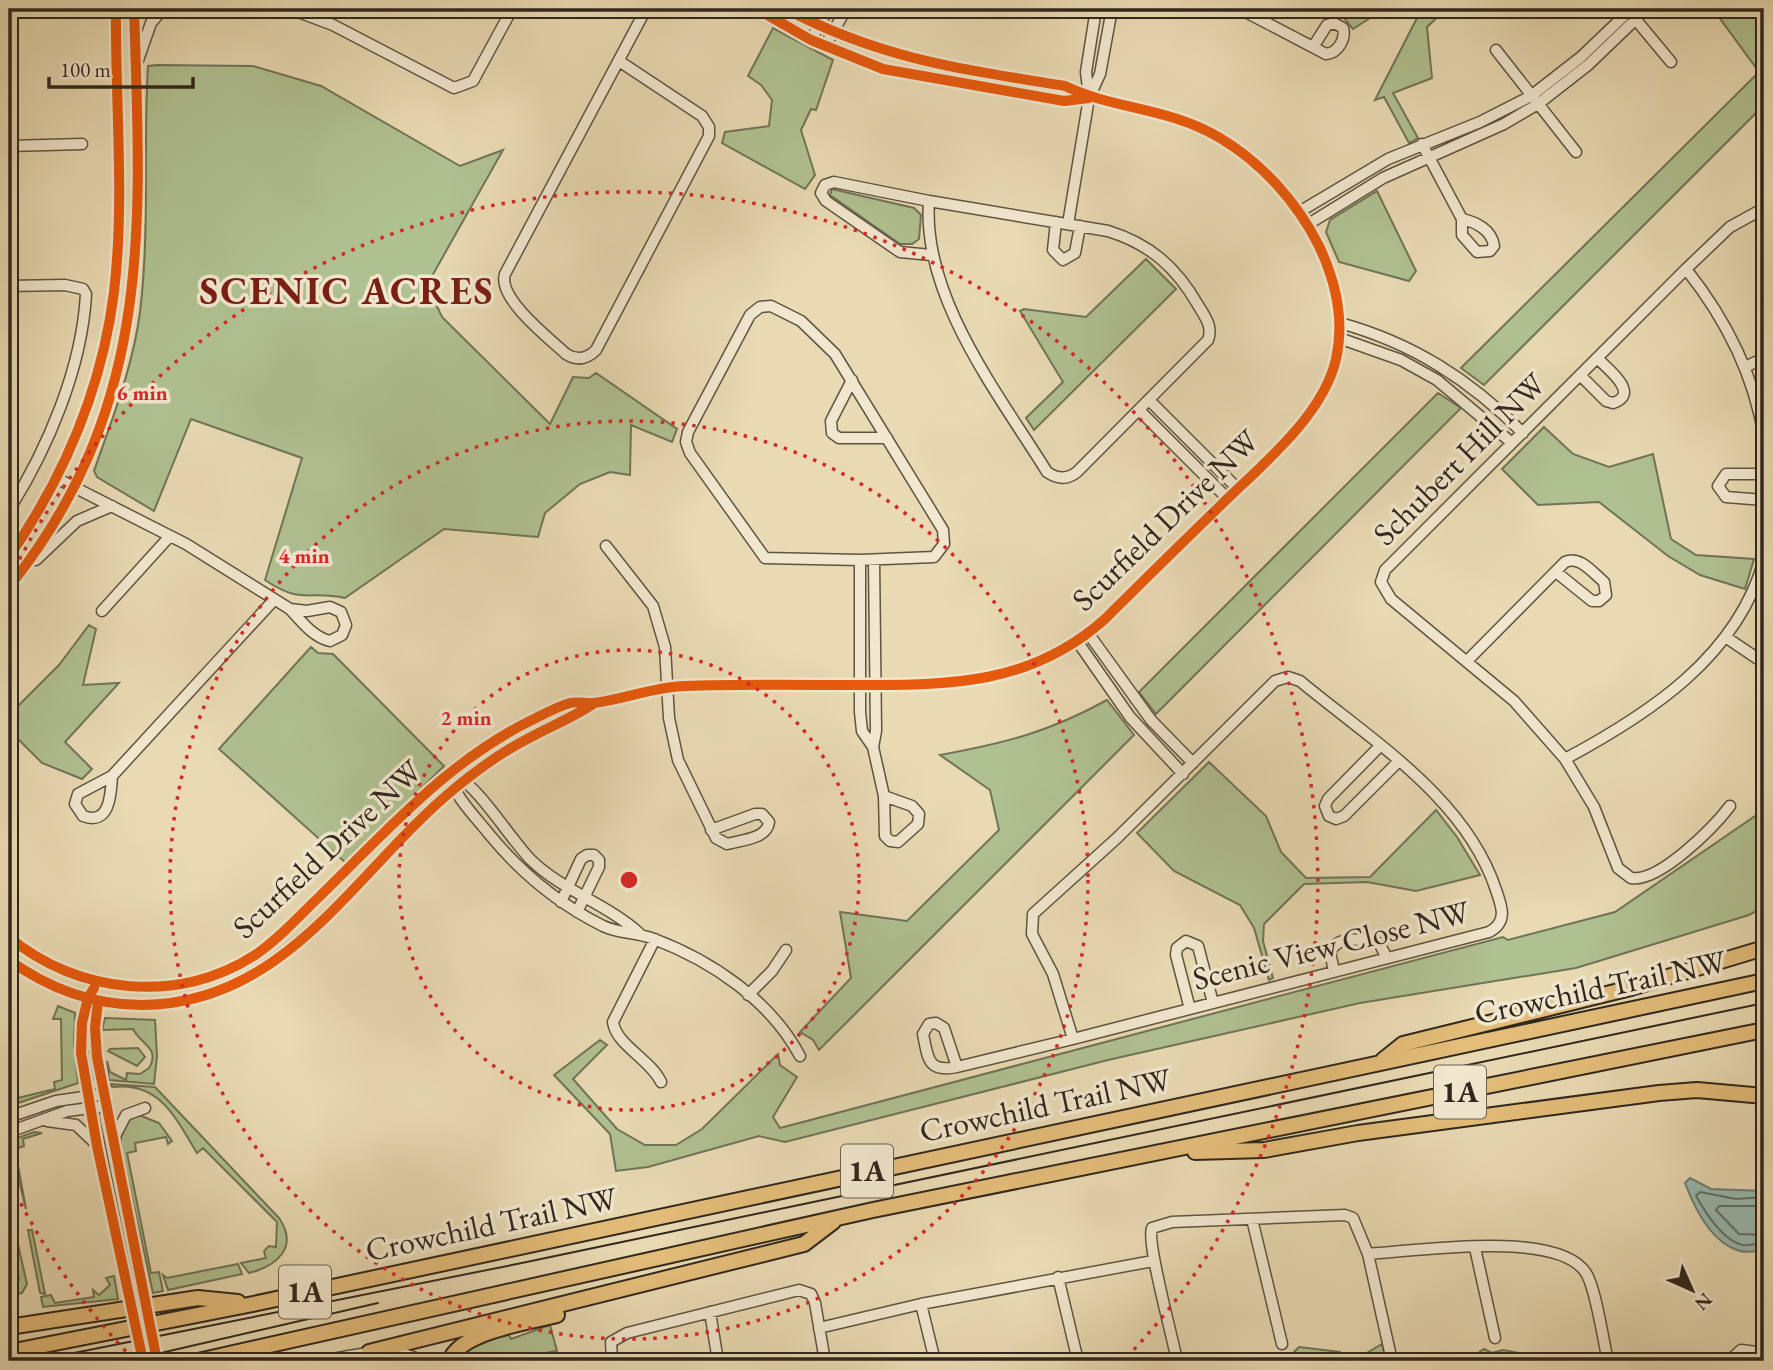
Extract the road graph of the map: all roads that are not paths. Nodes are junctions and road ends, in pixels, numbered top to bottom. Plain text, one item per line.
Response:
1 (116, 9) edge
2 (134, 9) edge
3 (163, 9) edge
4 (290, 9) edge
5 (512, 9) edge
6 (646, 9) edge
7 (757, 9) edge
8 (788, 9) edge
9 (801, 9) edge
10 (828, 9) edge
11 (846, 9) edge
12 (1096, 9) edge
13 (1112, 9) edge
14 (1240, 9) edge
15 (1631, 13) edge
16 (819, 25) junction
17 (833, 32) junction
18 (811, 40) junction
19 (825, 46) junction
20 (1313, 47) dead end
21 (1496, 50) dead end
22 (619, 61) junction
23 (1671, 62) dead end
24 (135, 67) junction
25 (1089, 98) junction
26 (1534, 100) junction
27 (1480, 122) junction
28 (1485, 133) junction
29 (1422, 144) junction
30 (82, 145) dead end
31 (9, 146) edge
32 (1576, 152) dead end
33 (1429, 157) junction
34 (1363, 172) junction
35 (1370, 185) junction
36 (929, 201) junction
37 (1759, 211) dead end
38 (1298, 212) junction
39 (1462, 219) dead end
40 (1056, 222) junction
41 (1068, 224) junction
42 (1307, 225) junction
43 (1080, 226) junction
44 (931, 255) junction
45 (1686, 270) junction
46 (9, 286) edge
47 (1340, 323) junction
48 (1339, 338) junction
49 (1597, 358) junction
50 (1764, 358) edge
51 (1445, 366) junction
52 (1745, 367) junction
53 (1580, 375) junction
54 (852, 380) junction
55 (1437, 380) junction
56 (1149, 400) junction
57 (1139, 410) junction
58 (1522, 433) junction
59 (1764, 437) edge
60 (887, 438) junction
61 (1512, 443) junction
62 (1764, 474) edge
63 (58, 479) junction
64 (74, 487) junction
65 (1237, 488) junction
66 (1227, 498) junction
67 (1764, 500) edge
68 (112, 506) junction
69 (9, 510) edge
70 (170, 536) junction
71 (606, 546) dead end
72 (9, 557) edge
73 (860, 560) junction
74 (874, 560) junction
75 (1764, 561) edge
76 (26, 565) junction
77 (1556, 572) junction
78 (9, 587) edge
79 (273, 601) junction
80 (290, 609) junction
81 (102, 611) dead end
82 (1088, 633) junction
83 (1727, 638) junction
84 (1077, 642) junction
85 (1466, 661) junction
86 (1764, 663) edge
87 (860, 685) junction
88 (874, 685) junction
89 (668, 687) junction
90 (593, 704) junction
91 (873, 747) junction
92 (1379, 747) junction
93 (1565, 760) junction
94 (1398, 762) junction
95 (1193, 763) junction
96 (448, 772) junction
97 (1183, 774) junction
98 (112, 776) junction
99 (464, 780) junction
100 (453, 789) junction
101 (884, 796) junction
102 (1730, 806) dead end
103 (711, 830) junction
104 (567, 889) junction
105 (317, 899) junction
106 (584, 899) junction
107 (561, 902) junction
108 (577, 912) junction
109 (328, 913) junction
110 (639, 933) junction
111 (9, 937) edge
112 (655, 939) junction
113 (1764, 948) edge
114 (786, 950) dead end
115 (1387, 958) junction
116 (9, 960) edge
117 (1334, 971) junction
118 (1764, 981) edge
119 (748, 995) junction
120 (1213, 1003) junction
121 (1190, 1009) junction
122 (1764, 1030) edge
123 (1073, 1039) junction
124 (800, 1056) dead end
125 (1379, 1063) junction
126 (957, 1067) junction
127 (661, 1082) dead end
128 (89, 1095) junction
129 (1764, 1096) edge
130 (91, 1106) junction
131 (106, 1106) junction
132 (145, 1108) dead end
133 (9, 1117) edge
134 (43, 1121) junction
135 (9, 1132) edge
136 (113, 1142) junction
137 (97, 1146) junction
138 (1155, 1153) junction
139 (837, 1218) junction
140 (1252, 1219) junction
141 (1475, 1248) junction
142 (1368, 1254) junction
143 (1153, 1261) junction
144 (1058, 1277) junction
145 (656, 1282) junction
146 (253, 1304) junction
147 (920, 1304) junction
148 (710, 1312) junction
149 (9, 1327) edge
150 (819, 1328) junction
151 (1495, 1338) dead end
152 (1282, 1343) dead end
153 (9, 1352) edge
154 (369, 1352) junction
155 (1764, 1353) edge
156 (143, 1361) edge
157 (157, 1361) edge
158 (198, 1361) edge
159 (323, 1361) edge
160 (419, 1361) edge
161 (450, 1361) edge
162 (612, 1361) edge
163 (718, 1361) edge
164 (825, 1361) edge
165 (935, 1361) edge
166 (1077, 1361) edge
167 (1177, 1361) edge
168 (1392, 1361) edge
169 (1608, 1361) edge
170 (1732, 1361) edge

1 - 63 street
2 - 24 street
3 - 24 street
4 - 5 street
6 - 22 street
7 - 18 street, Scurfield Drive NW
8 - 9 street
8 - 16 street, Scurfield Drive NW
10 - 16 street
11 - 17 street
12 - 25 street
13 - 25 street
14 - 20 street
15 - 23 street
15 - 26 street
16 - 17 street, Scurfield Drive NW
16 - 18 street
17 - 19 street
17 - 25 street, Scurfield Drive NW
18 - 19 street, Scurfield Drive NW
19 - 25 street, Scurfield Drive NW
21 - 26 street
22 - 22 street
24 - 64 street
25 - 38 street, Scurfield Drive NW
25 - 41 street
26 - 27 street
26 - 28 street
26 - 32 street
27 - 28 street
27 - 29 street
28 - 33 street
29 - 33 street
29 - 34 street
30 - 31 street
33 - 35 street
33 - 39 street
34 - 35 street
34 - 38 street
35 - 42 street
36 - 40 street
36 - 44 street
36 - 44 street
37 - 45 street, Schubert Hill NW
38 - 42 street, Scurfield Drive NW
40 - 41 street
40 - 43 street
41 - 43 street
42 - 47 street, Scurfield Drive NW
43 - 56 street
44 - 57 street
45 - 49 street, Schubert Hill NW
45 - 52 street
46 - 69 street
47 - 48 street, Scurfield Drive NW
47 - 51 street
48 - 55 street
48 - 65 street, Scurfield Drive NW
49 - 53 street, Schubert Hill NW
49 - 53 street
50 - 52 street
51 - 55 street
51 - 58 street
52 - 59 street
53 - 58 street, Schubert Hill NW
54 - 60 street
54 - 60 street
54 - 73 street
55 - 61 street
56 - 57 street
56 - 65 street
57 - 66 street
58 - 61 street, Schubert Hill NW
60 - 74 street
61 - 85 street, Schubert Hill NW
62 - 67 street
63 - 64 street
63 - 72 street
64 - 68 street
64 - 76 street
65 - 66 street, Scurfield Drive NW
66 - 82 street, Scurfield Drive NW
68 - 70 street
68 - 76 street
70 - 79 street
70 - 81 street
71 - 89 street
73 - 74 street
73 - 87 street
74 - 88 street
75 - 83 street
76 - 78 street
77 - 77 street
77 - 85 street
79 - 80 street
79 - 98 street
80 - 80 street
82 - 84 street, Scurfield Drive NW
82 - 95 street
83 - 86 street
83 - 93 street
84 - 88 street, Scurfield Drive NW
84 - 97 street
85 - 93 street, Schubert Hill NW
87 - 88 street, Scurfield Drive NW
87 - 89 street, Scurfield Drive NW
87 - 91 street
88 - 91 street
89 - 90 street, Scurfield Drive NW
89 - 103 street
90 - 96 street, Scurfield Drive NW
90 - 99 street, Scurfield Drive NW
91 - 101 street
92 - 94 street, Scenic View Close NW
92 - 94 street
92 - 95 street, Scenic View Close NW
93 - 102 street, Schubert Hill NW
94 - 115 street, Scenic View Close NW
95 - 97 street, Scenic View Close NW
96 - 99 street
96 - 100 street
96 - 105 street, Scurfield Drive NW
97 - 123 street, Scenic View Close NW
98 - 98 street
99 - 100 street, Scurfield Drive NW
99 - 104 street
100 - 107 street
100 - 109 street, Scurfield Drive NW
101 - 101 street
103 - 103 street
104 - 106 street
104 - 106 street
104 - 107 street
105 - 109 street
105 - 111 street, Scurfield Drive NW
106 - 108 street
106 - 110 street
107 - 108 street
108 - 110 street
109 - 116 street, Scurfield Drive NW
110 - 112 street
112 - 119 street
112 - 127 street
113 - 125 highway
114 - 119 street
115 - 117 street, Scenic View Close NW
115 - 117 street
117 - 120 street, Scenic View Close NW
118 - 125 highway, Crowchild Trail NW / 1A
119 - 124 street
120 - 121 street, Scenic View Close NW
120 - 121 street
121 - 123 street, Scenic View Close NW
122 - 138 highway, 1A
123 - 126 street
125 - 146 highway, Crowchild Trail NW / 1A
126 - 126 street
128 - 130 street
128 - 131 street
128 - 133 street
129 - 138 highway
130 - 131 street
130 - 134 street
130 - 137 street
131 - 136 street
132 - 136 street
134 - 135 street
134 - 137 street
136 - 157 street, bridge
137 - 156 street, bridge
138 - 139 highway, 1A
139 - 145 highway
139 - 158 highway, 1A
140 - 142 street
140 - 143 street
140 - 152 street
141 - 142 street
141 - 151 street
141 - 169 street
142 - 168 street
143 - 144 street
143 - 167 street
144 - 147 street
144 - 166 street
145 - 154 highway
145 - 161 highway
146 - 149 highway
146 - 153 highway, Crowchild Trail NW / 1A
147 - 150 street
147 - 165 street
148 - 150 street
148 - 162 street
148 - 163 street
150 - 164 street
154 - 159 street
154 - 160 street
155 - 170 street

